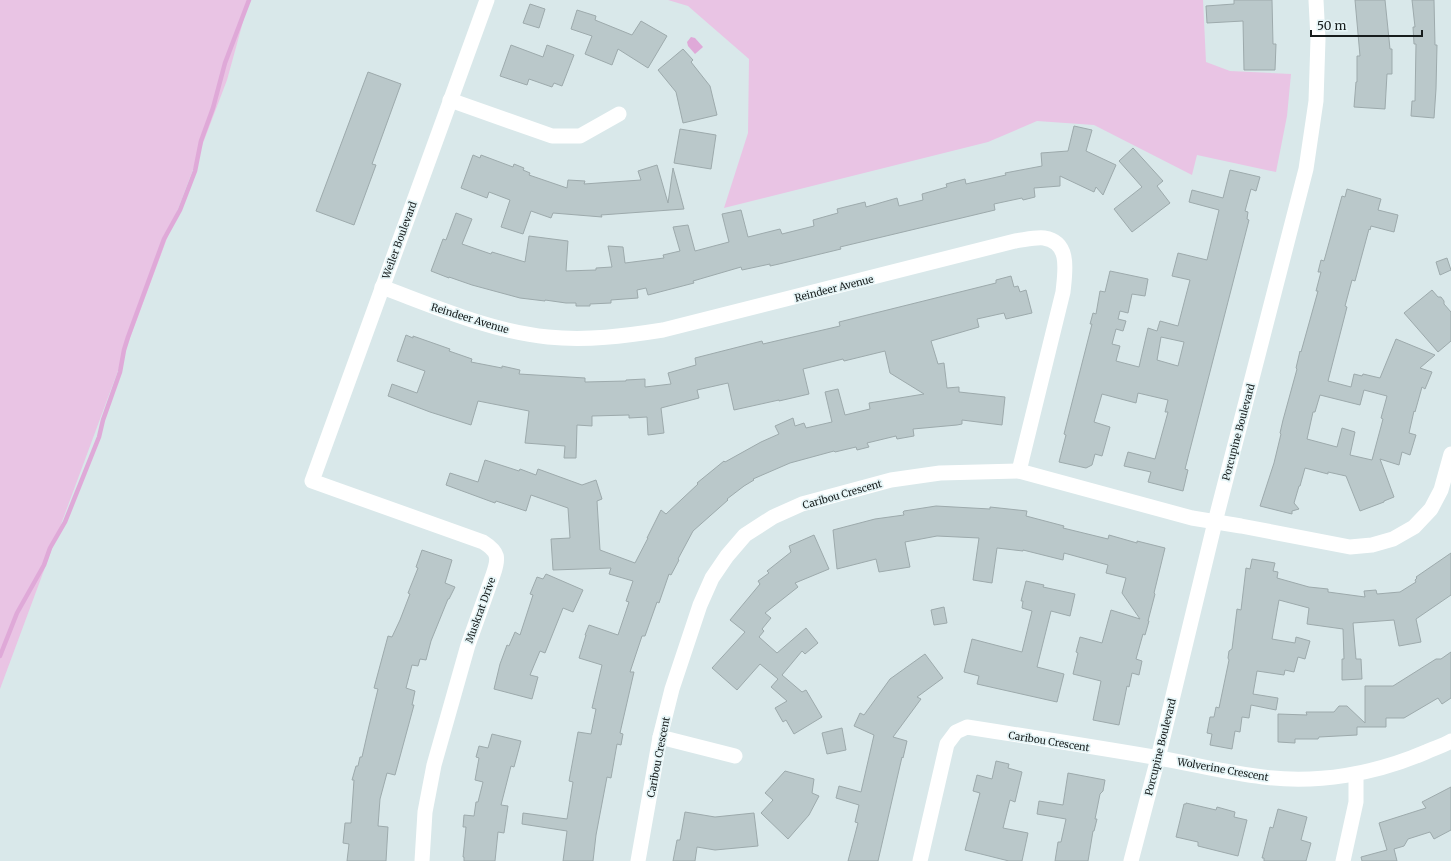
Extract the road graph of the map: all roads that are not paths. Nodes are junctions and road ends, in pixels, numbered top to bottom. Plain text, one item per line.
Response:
1 (487, 0) edge
2 (1316, 0) edge
3 (450, 100) junction
4 (619, 114) dead end
5 (382, 287) junction
6 (1451, 454) edge
7 (1019, 471) junction
8 (312, 481) joint
9 (1215, 522) junction
10 (660, 737) junction
11 (1451, 742) edge
12 (735, 756) dead end
13 (1158, 758) junction
14 (1356, 774) junction
15 (422, 861) edge
16 (638, 861) edge
17 (920, 861) edge
18 (1131, 861) edge
19 (1343, 861) edge

1 - 3 street, Weiler Boulevard
2 - 9 street, Porcupine Boulevard
3 - 4 street
3 - 5 street, Weiler Boulevard
5 - 7 street, Reindeer Avenue
5 - 8 street, Weiler Boulevard
6 - 9 street
7 - 9 street, Caribou Crescent
7 - 10 street, Caribou Crescent
8 - 15 street, Muskrat Drive
9 - 13 street, Porcupine Boulevard
10 - 12 street
10 - 16 street, Caribou Crescent
11 - 14 street, Wolverine Crescent
13 - 14 street, Wolverine Crescent
13 - 17 street, Caribou Crescent
13 - 18 street, Porcupine Boulevard
14 - 19 street

